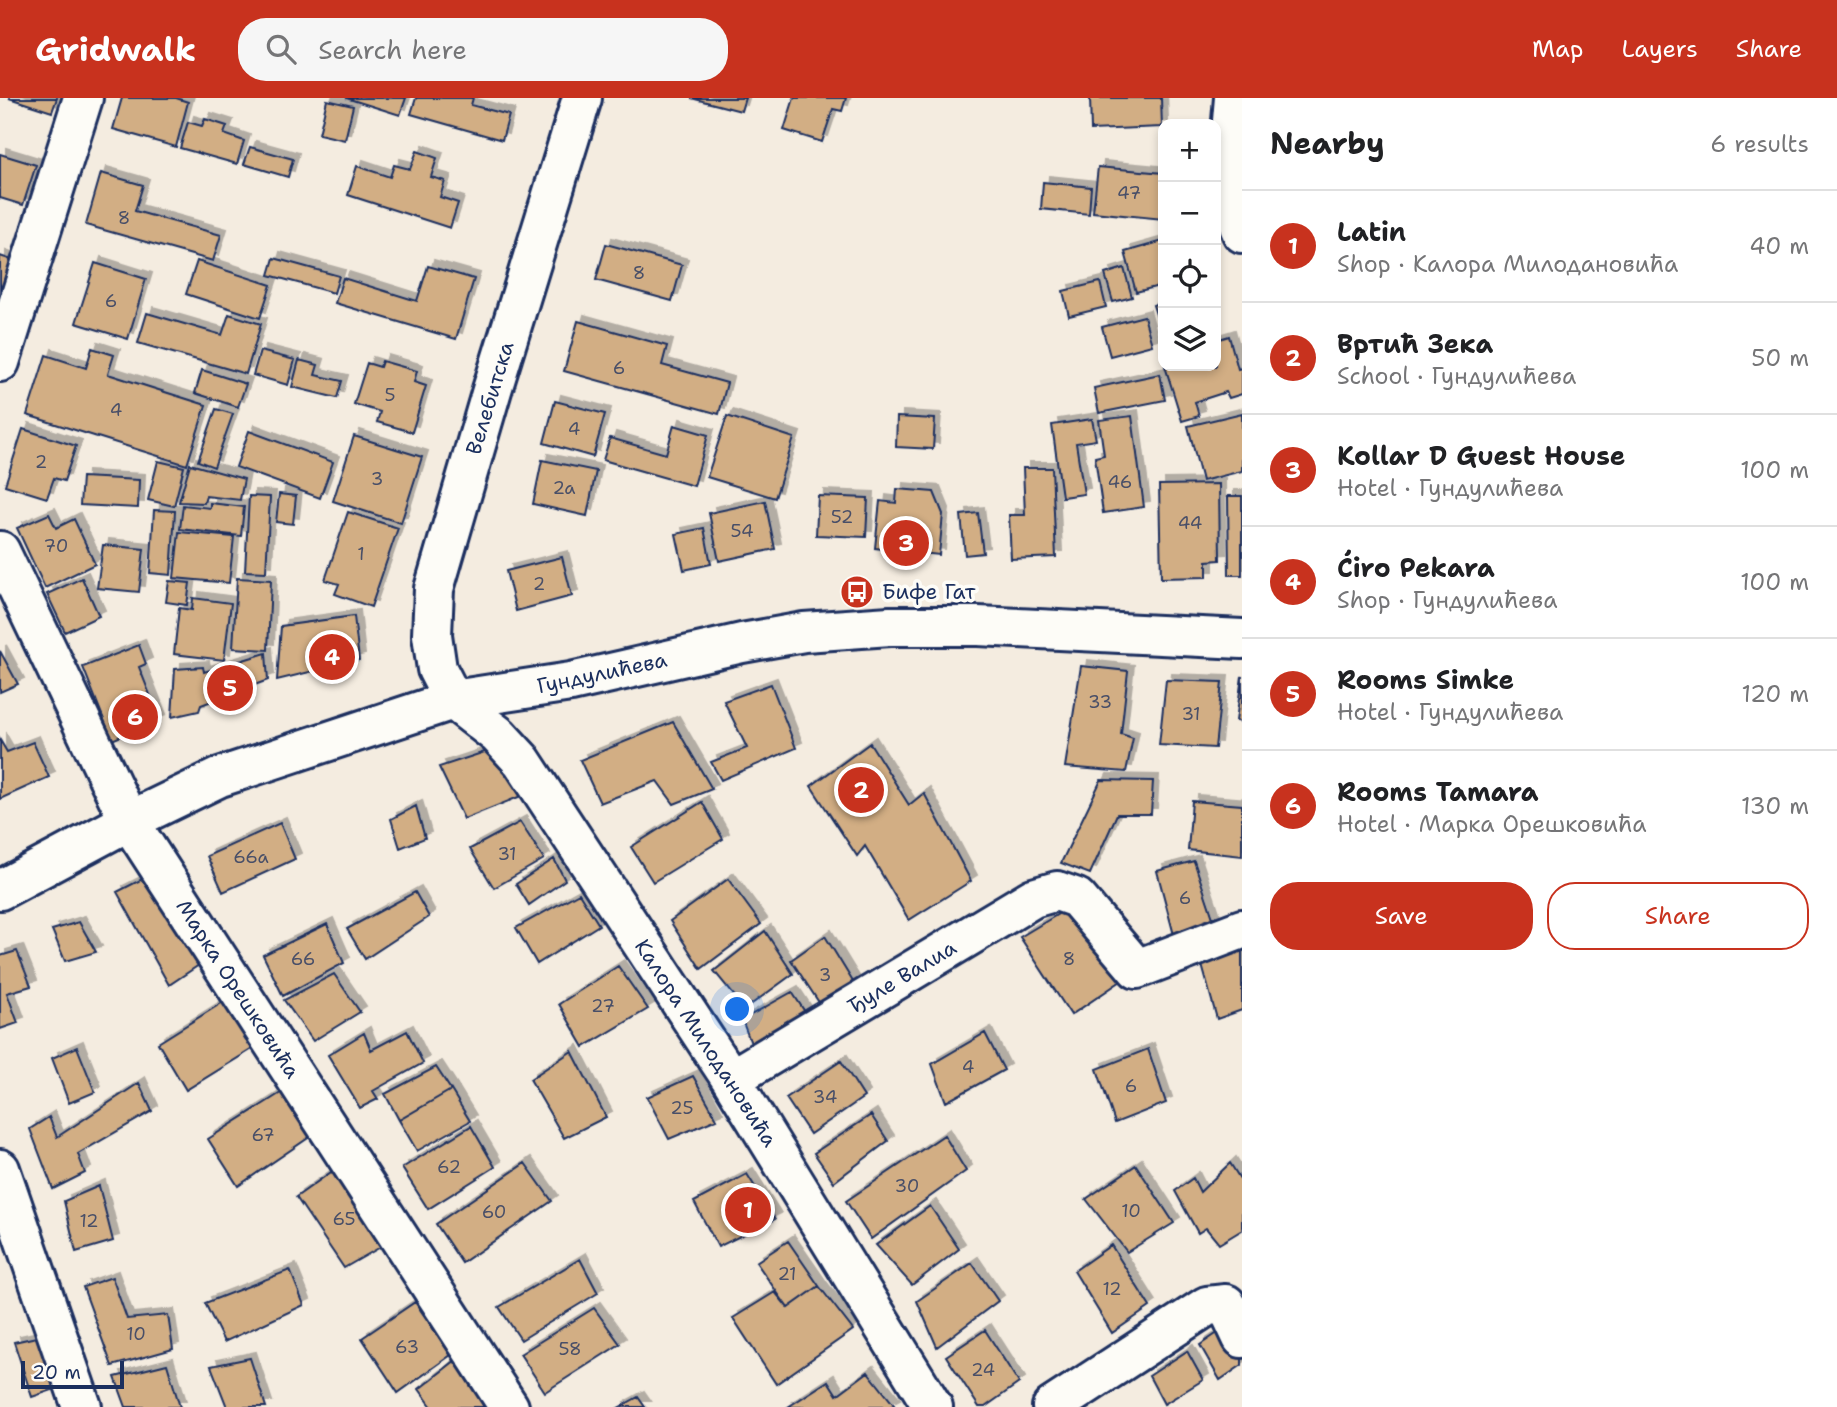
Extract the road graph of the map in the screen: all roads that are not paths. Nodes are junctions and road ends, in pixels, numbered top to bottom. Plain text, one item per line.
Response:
1 (83, 98) edge
2 (582, 98) edge
3 (1234, 98) edge
4 (1242, 233) edge
5 (0, 362) edge
6 (0, 551) edge
7 (1242, 639) edge
8 (453, 699) junction
9 (129, 821) junction
10 (0, 890) edge
11 (1242, 929) edge
12 (731, 1079) junction
13 (0, 1169) edge
14 (1242, 1338) edge
15 (82, 1407) edge
16 (509, 1407) edge
17 (933, 1407) edge
18 (1052, 1407) edge

1 - 5 street
2 - 8 street, Велебитска
3 - 4 street
6 - 9 street, Марка Орешковића
7 - 8 street, Гундулићева
8 - 9 street, Гундулићева
8 - 12 street, Калора Милодановића
9 - 10 street, Гундулићева
9 - 16 street, Марка Орешковића
11 - 12 street, Ђуле Валиа
12 - 17 street, Калора Милодановића
13 - 15 street
14 - 18 street

